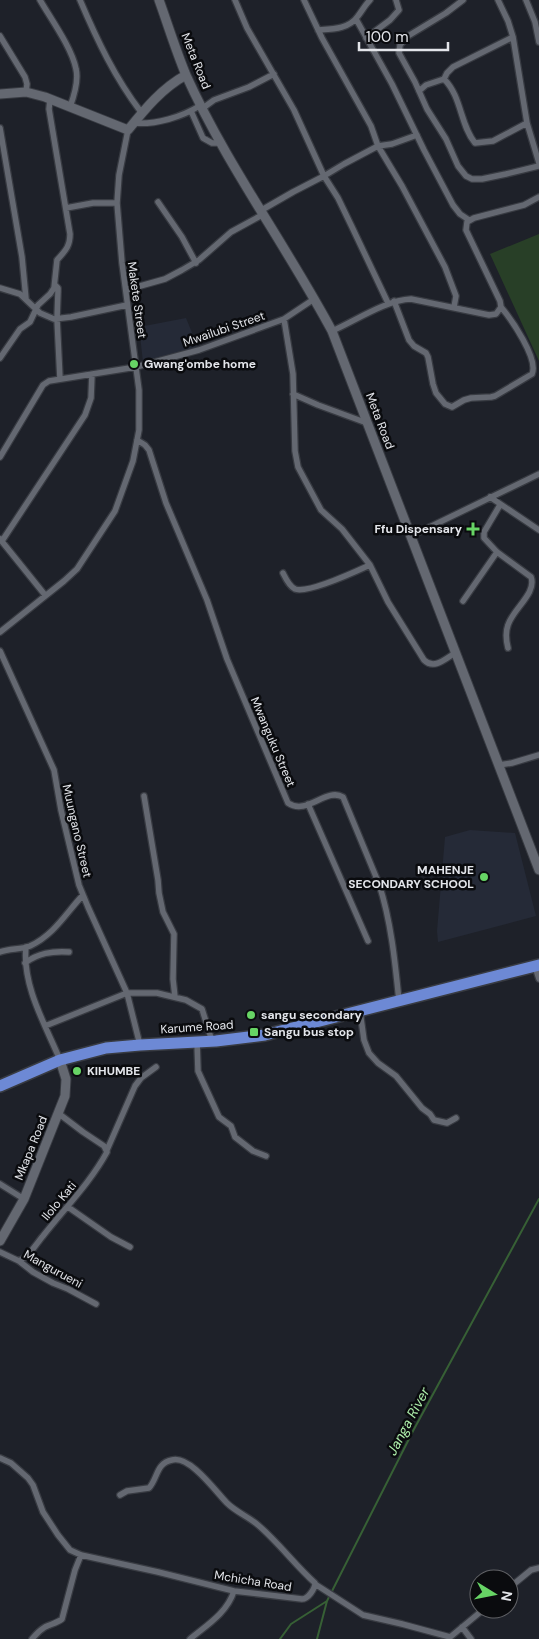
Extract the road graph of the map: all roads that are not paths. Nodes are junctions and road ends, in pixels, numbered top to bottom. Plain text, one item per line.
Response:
1 (40, 0) edge
2 (80, 0) edge
3 (159, 0) edge
4 (235, 0) edge
5 (304, 0) edge
6 (370, 0) edge
7 (396, 0) edge
8 (463, 0) edge
9 (498, 0) edge
10 (526, 0) edge
11 (356, 19) junction
12 (318, 30) junction
13 (0, 36) edge
14 (513, 37) junction
15 (366, 38) junction
16 (539, 42) edge
17 (274, 74) junction
18 (186, 75) junction
19 (444, 80) junction
20 (419, 91) junction
21 (26, 92) junction
22 (0, 94) edge
23 (50, 99) junction
24 (202, 106) junction
25 (70, 107) junction
26 (191, 111) junction
27 (141, 112) junction
28 (527, 123) junction
29 (130, 126) junction
30 (0, 128) edge
31 (417, 135) junction
32 (222, 143) junction
33 (378, 146) junction
34 (539, 164) edge
35 (324, 176) junction
36 (539, 198) edge
37 (158, 202) dead end
38 (117, 203) junction
39 (66, 208) junction
40 (261, 213) junction
41 (469, 220) junction
42 (196, 262) junction
43 (55, 285) junction
44 (0, 288) edge
45 (126, 290) junction
46 (26, 299) junction
47 (314, 299) junction
48 (391, 302) junction
49 (127, 305) junction
50 (454, 307) junction
51 (501, 307) junction
52 (36, 310) junction
53 (58, 319) junction
54 (284, 319) junction
55 (332, 331) junction
56 (0, 358) edge
57 (136, 367) junction
58 (92, 374) junction
59 (60, 378) junction
60 (293, 394) junction
61 (367, 423) junction
62 (137, 440) junction
63 (0, 456) edge
64 (539, 474) edge
65 (490, 497) junction
66 (500, 505) junction
67 (539, 530) edge
68 (411, 536) junction
69 (1, 540) edge
70 (497, 552) junction
71 (370, 564) junction
72 (284, 573) dead end
73 (531, 577) junction
74 (539, 578) edge
75 (45, 595) junction
76 (463, 601) dead end
77 (0, 632) edge
78 (508, 648) dead end
79 (0, 651) edge
80 (456, 653) junction
81 (539, 755) edge
82 (498, 765) junction
83 (144, 796) dead end
84 (308, 804) junction
85 (539, 870) edge
86 (83, 895) junction
87 (368, 941) dead end
88 (26, 947) junction
89 (0, 952) edge
90 (69, 952) dead end
91 (25, 963) junction
92 (537, 966) edge
93 (539, 979) edge
94 (128, 993) junction
95 (175, 997) junction
96 (399, 1000) junction
97 (360, 1011) junction
98 (46, 1026) junction
99 (212, 1041) junction
100 (197, 1042) junction
101 (140, 1045) junction
102 (60, 1060) junction
103 (156, 1067) dead end
104 (0, 1086) edge
105 (58, 1113) junction
106 (456, 1118) dead end
107 (107, 1149) junction
108 (266, 1156) dead end
109 (0, 1184) edge
110 (24, 1199) junction
111 (68, 1207) junction
112 (0, 1241) edge
113 (130, 1247) dead end
114 (0, 1252) edge
115 (19, 1261) junction
116 (96, 1304) dead end
117 (0, 1458) edge
118 (120, 1495) dead end
119 (81, 1555) junction
120 (539, 1568) edge
121 (519, 1580) edge
122 (315, 1584) junction
123 (234, 1591) junction
124 (472, 1619) edge
125 (462, 1627) junction
126 (450, 1638) edge
127 (32, 1639) edge
128 (190, 1639) edge
129 (471, 1639) edge

1 - 25 street
2 - 27 street
3 - 18 street, Meta Road
4 - 17 street
5 - 12 street
6 - 11 street
7 - 15 street
8 - 20 street
9 - 14 street
10 - 16 street
11 - 12 street
11 - 15 street
12 - 33 street
13 - 21 street
14 - 19 street
14 - 28 street
15 - 31 street
17 - 24 street
17 - 35 street
18 - 24 street, Meta Road
18 - 27 street
19 - 20 street
19 - 28 street
20 - 34 street
21 - 22 street
21 - 23 street
23 - 25 street
23 - 39 street
24 - 26 street
24 - 32 street, Meta Road
25 - 29 street
26 - 29 street
26 - 32 street
27 - 29 street
28 - 34 street
29 - 38 street, Makete Street
30 - 46 street
31 - 33 street
31 - 41 street
32 - 40 street, Meta Road
33 - 35 street
33 - 50 street
35 - 40 street
35 - 48 street
36 - 41 street
37 - 42 street
38 - 39 street
38 - 45 street, Makete Street
39 - 43 street
40 - 42 street
40 - 47 street, Meta Road
41 - 51 street
42 - 45 street
43 - 52 street
43 - 53 street
44 - 46 street
45 - 49 street, Makete Street
46 - 52 street
47 - 54 street, Mwailubi Street
47 - 55 street, Meta Road
48 - 50 street
48 - 51 street
48 - 55 street
49 - 53 street
49 - 57 street, Makete Street
50 - 51 street
52 - 53 street
52 - 56 street
53 - 59 street
54 - 57 street, Mwailubi Street
54 - 60 street
55 - 61 street, Meta Road
57 - 58 street, Mwailubi Street
57 - 62 street, Makete Street
58 - 59 street, Mwailubi Street
58 - 69 street
59 - 63 street
60 - 61 street
60 - 71 street
61 - 68 street, Meta Road
62 - 75 street, Makete Street
62 - 84 street, Mwanguku Street
64 - 65 street
65 - 66 street
65 - 68 street
66 - 67 street
66 - 70 street
68 - 80 street, Meta Road
69 - 75 street
70 - 73 street
70 - 76 street
71 - 72 street
71 - 80 street
73 - 74 street
73 - 78 street
75 - 77 street, Makete Street
79 - 86 street, Muungano Street
80 - 82 street, Meta Road
81 - 82 street
82 - 85 street, Meta Road
83 - 95 street
84 - 87 street
84 - 96 street
86 - 88 street
86 - 94 street, Muungano Street
88 - 89 street
88 - 91 street
90 - 91 street
91 - 98 street
92 - 93 street
92 - 96 highway, Karume Road
94 - 95 street
94 - 98 street
94 - 101 street, Muungano Street
95 - 99 street
96 - 97 highway, Karume Road
97 - 99 highway, Karume Road
97 - 106 street
98 - 102 street
99 - 100 highway, Karume Road
100 - 101 highway, Karume Road
100 - 108 street
101 - 102 highway, Karume Road
102 - 104 highway, Karume Road
102 - 105 street, Mkapa Road
103 - 107 street, Ilolo Kati
105 - 107 street
105 - 110 street, Mkapa Road
107 - 111 street, Ilolo Kati
109 - 110 street
110 - 112 street, Mkapa Road
111 - 113 street
111 - 115 street, Ilolo Kati
114 - 115 street, Mangurueni
115 - 116 street, Mangurueni
117 - 119 street, Mchicha Road
118 - 122 street, Mchicha Road
119 - 123 street, Mchicha Road
119 - 127 street
120 - 121 street
122 - 123 street, Mchicha Road
122 - 126 street
123 - 128 street
124 - 125 street
125 - 126 street
125 - 129 street

